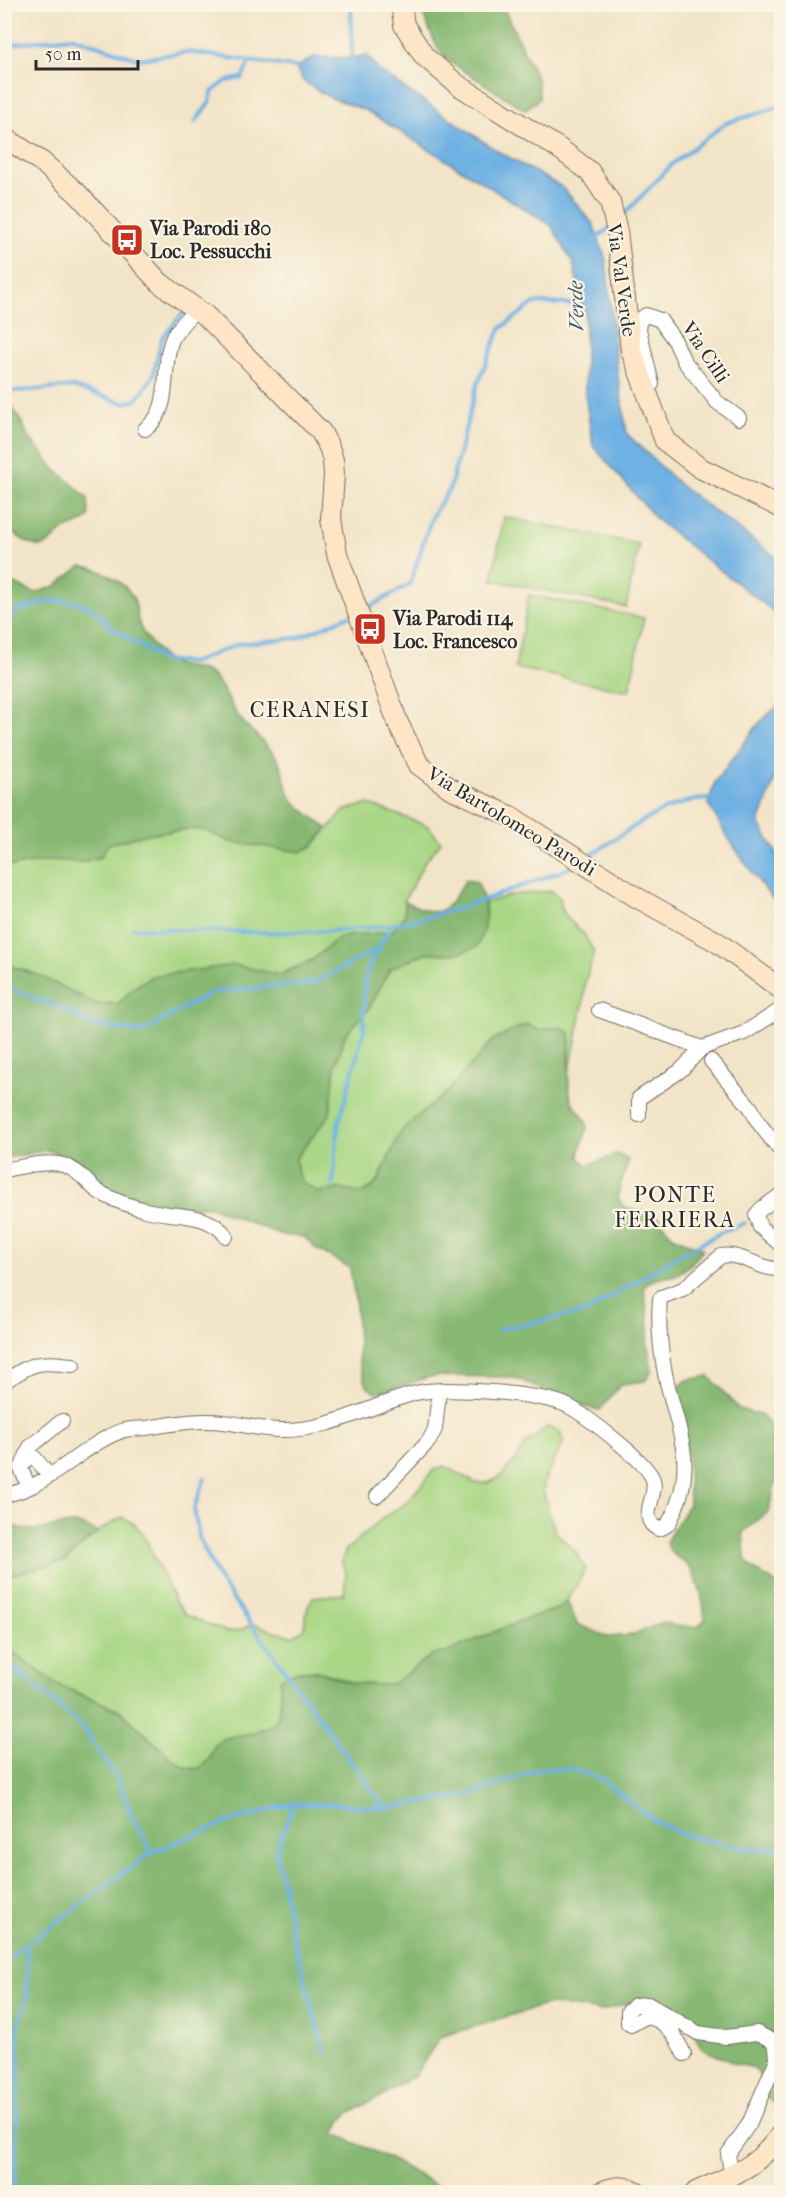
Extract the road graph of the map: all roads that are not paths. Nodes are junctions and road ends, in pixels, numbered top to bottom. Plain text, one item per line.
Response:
1 (401, 4) edge
2 (4, 137) edge
3 (196, 309) junction
4 (739, 418) dead end
5 (659, 425) junction
6 (144, 429) dead end
7 (782, 508) edge
8 (782, 990) edge
9 (782, 1009) edge
10 (599, 1010) dead end
11 (702, 1048) junction
12 (711, 1061) dead end
13 (639, 1114) dead end
14 (782, 1153) edge
15 (4, 1170) edge
16 (778, 1199) edge
17 (226, 1236) dead end
18 (782, 1246) edge
19 (782, 1268) edge
20 (73, 1365) dead end
21 (4, 1383) edge
22 (440, 1392) junction
23 (62, 1421) dead end
24 (25, 1459) junction
25 (50, 1474) junction
26 (29, 1487) junction
27 (4, 1495) edge
28 (377, 1496) dead end
29 (684, 2054) dead end
30 (782, 2133) edge
31 (737, 2172) junction
32 (601, 2193) edge
33 (636, 2193) edge
34 (696, 2193) edge

1 - 5 main road, Via Val Verde
2 - 3 main road, Via Bartolomeo Parodi
3 - 6 street
3 - 8 main road, Via Bartolomeo Parodi
4 - 5 street, Via Cilli
5 - 7 main road, Via Val Verde
9 - 11 street
10 - 11 street
11 - 13 street
12 - 14 street
15 - 17 street
16 - 18 street
19 - 22 street
20 - 21 street
22 - 25 street
22 - 28 street
23 - 24 street
24 - 25 street
24 - 26 street
25 - 26 street
26 - 27 street
29 - 31 street
30 - 31 main road
31 - 34 main road
32 - 33 main road

